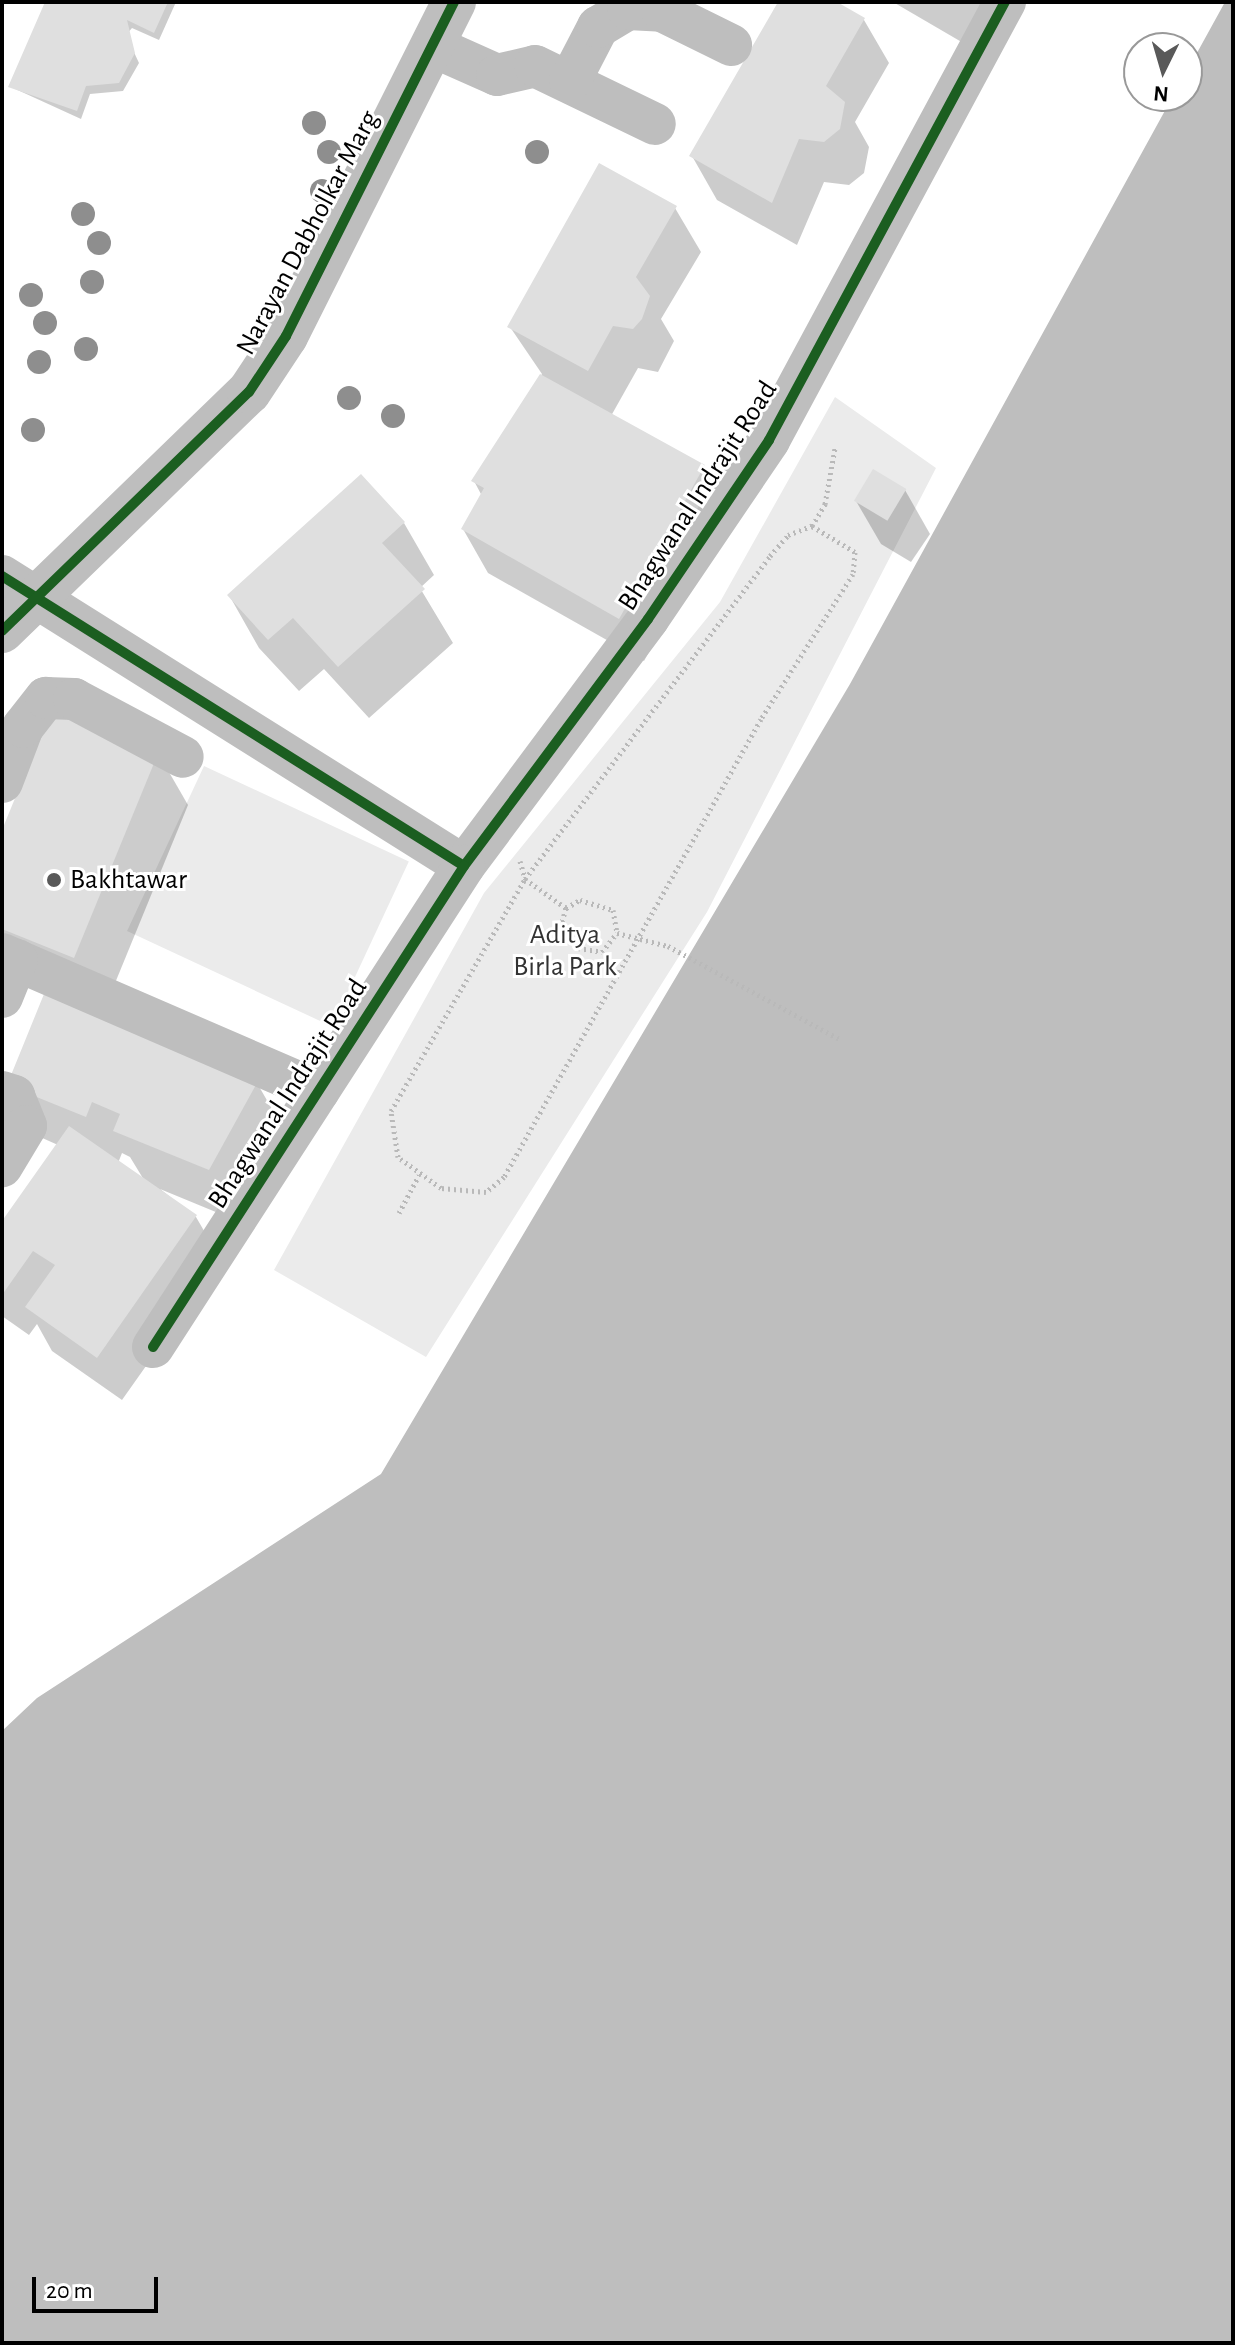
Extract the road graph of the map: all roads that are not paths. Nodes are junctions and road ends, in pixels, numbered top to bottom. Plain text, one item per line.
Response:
1 (454, 2) edge
2 (1005, 2) edge
3 (731, 45) dead end
4 (432, 46) junction
5 (570, 81) junction
6 (655, 124) dead end
7 (2, 576) edge
8 (41, 598) junction
9 (2, 631) edge
10 (12, 718) edge
11 (183, 757) dead end
12 (2, 782) edge
13 (464, 866) junction
14 (7, 970) edge
15 (319, 1091) junction
16 (2, 1092) edge
17 (2, 1166) edge
18 (153, 1347) dead end

1 - 4 street, Narayan Dabholkar Marg
2 - 13 street, Bhagwanal Indrajit Road
3 - 5 street
4 - 5 street
4 - 8 street, Narayan Dabholkar Marg
5 - 6 street
7 - 8 street
8 - 9 street, Narayan Dabholkar Marg
8 - 13 street
10 - 11 street
10 - 12 street
13 - 15 street, Bhagwanal Indrajit Road
14 - 15 street
15 - 18 street, Bhagwanal Indrajit Road
16 - 17 street

